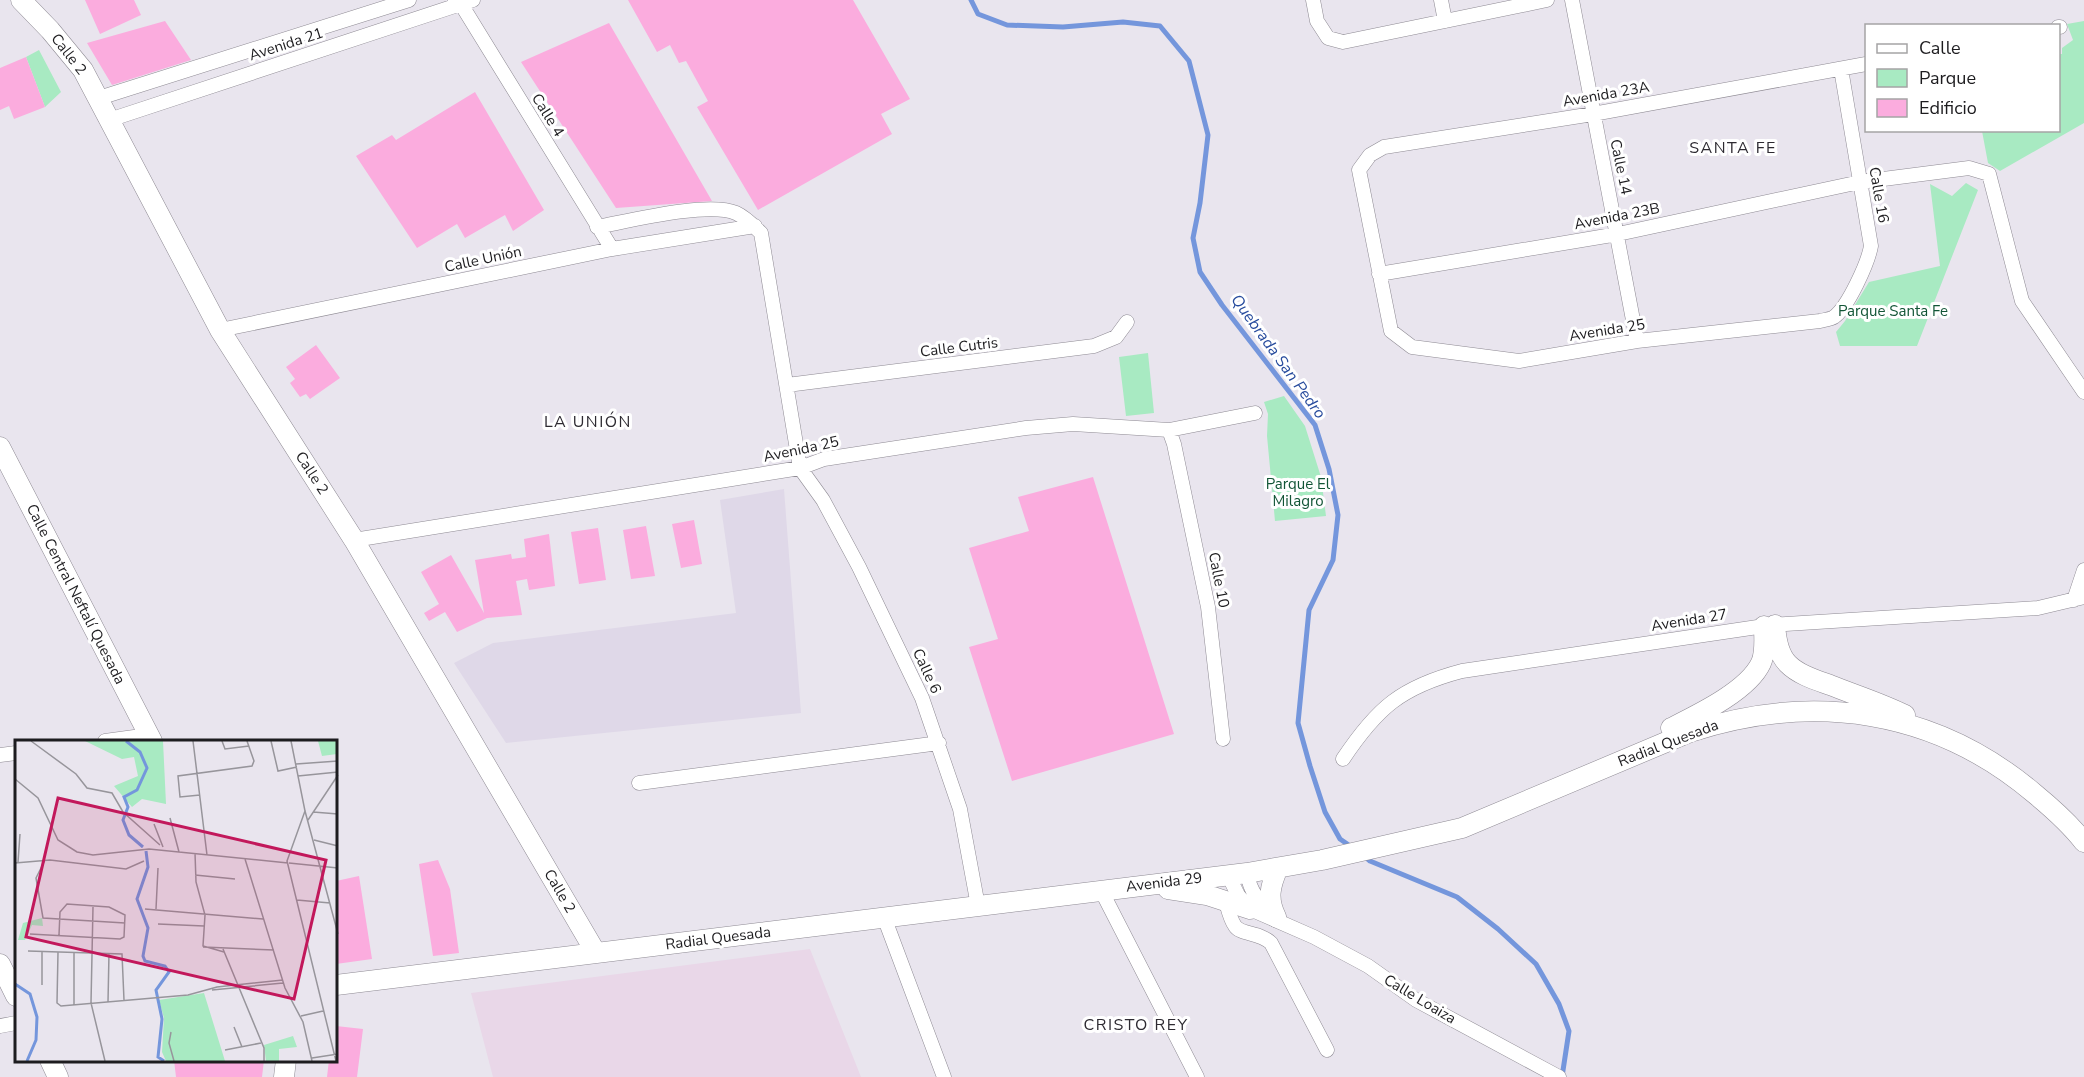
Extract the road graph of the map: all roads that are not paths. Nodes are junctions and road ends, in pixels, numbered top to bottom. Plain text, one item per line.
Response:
1 (21, 0) edge
2 (409, 0) edge
3 (1313, 0) edge
4 (1441, 0) edge
5 (1547, 0) edge
6 (1572, 0) edge
7 (462, 1) edge
8 (1445, 21) junction
9 (1865, 64) edge
10 (1841, 69) junction
11 (99, 98) junction
12 (1593, 114) junction
13 (109, 120) junction
14 (1860, 182) junction
15 (755, 226) junction
16 (597, 227) junction
17 (1618, 234) junction
18 (612, 249) junction
19 (1379, 274) junction
20 (1834, 318) joint
21 (1127, 322) dead end
22 (220, 330) junction
23 (1636, 340) junction
24 (787, 385) junction
25 (2084, 392) edge
26 (1255, 413) dead end
27 (1168, 430) junction
28 (0, 447) edge
29 (800, 468) junction
30 (354, 540) junction
31 (2084, 570) edge
32 (2079, 598) edge
33 (1769, 625) junction
34 (151, 738) edge
35 (1223, 739) dead end
36 (120, 740) edge
37 (1953, 740) junction
38 (939, 743) junction
39 (15, 753) edge
40 (0, 755) edge
41 (1628, 757) junction
42 (1342, 759) dead end
43 (639, 783) dead end
44 (2084, 842) edge
45 (1278, 868) junction
46 (1238, 874) junction
47 (1135, 885) junction
48 (1101, 890) junction
49 (1226, 902) junction
50 (978, 906) junction
51 (1250, 909) junction
52 (884, 917) junction
53 (1279, 920) junction
54 (596, 953) junction
55 (0, 964) edge
56 (338, 985) edge
57 (15, 994) edge
58 (15, 1023) edge
59 (0, 1026) edge
60 (1327, 1050) dead end
61 (51, 1062) edge
62 (286, 1062) edge
63 (58, 1077) edge
64 (284, 1077) edge
65 (944, 1077) edge
66 (1197, 1077) edge
67 (1559, 1077) edge

1 - 11 main road, Calle 2
2 - 11 street, Avenida 21
3 - 8 street
4 - 8 street
5 - 8 street
6 - 12 street, Calle 14
7 - 13 street, Avenida 21
7 - 16 street, Calle 4
9 - 10 street, Avenida 23A
10 - 12 street, Avenida 23A
10 - 14 street, Calle 16
11 - 13 main road, Calle 2
12 - 17 street, Calle 14
12 - 19 street, Avenida 23A
13 - 22 main road, Calle 2
14 - 17 street, Avenida 23B
14 - 20 street, Calle 16
14 - 25 street
15 - 16 street
15 - 18 street, Calle Unión
15 - 24 street
16 - 18 street, Calle 4
17 - 19 street, Avenida 23B
17 - 23 street, Calle 14
18 - 22 street, Calle Unión
19 - 23 street, Avenida 25
20 - 23 street, Avenida 25
21 - 24 street, Calle Cutris
22 - 30 main road, Calle 2
24 - 29 street
26 - 27 street, Avenida 25
27 - 29 street, Avenida 25
27 - 35 street, Calle 10
28 - 34 main road, Calle Central Neftalí Quesada
29 - 30 street, Avenida 25
29 - 38 street, Calle 6
30 - 54 main road, Calle 2
31 - 32 street
32 - 33 street, Avenida 27
33 - 37 main road
33 - 41 main road
33 - 42 street, Avenida 27
34 - 36 street
37 - 41 main road, Radial Quesada
37 - 44 main road, Radial Quesada
38 - 43 street
38 - 50 street, Calle 6
39 - 40 street
41 - 45 main road, Radial Quesada
45 - 46 main road, Radial Quesada
45 - 53 main road
46 - 47 main road, Avenida 29
46 - 51 street
46 - 53 street, Calle Loaiza
47 - 48 main road, Avenida 29
47 - 49 main road, Calle Loaiza
48 - 50 main road, Radial Quesada
48 - 66 street
49 - 51 main road, Calle Loaiza
49 - 60 street
50 - 52 main road, Radial Quesada
51 - 53 street, Calle Loaiza
52 - 54 main road, Radial Quesada
52 - 65 street
53 - 67 street, Calle Loaiza
54 - 56 main road, Radial Quesada
55 - 57 main road
58 - 59 street
61 - 63 main road
62 - 64 main road

